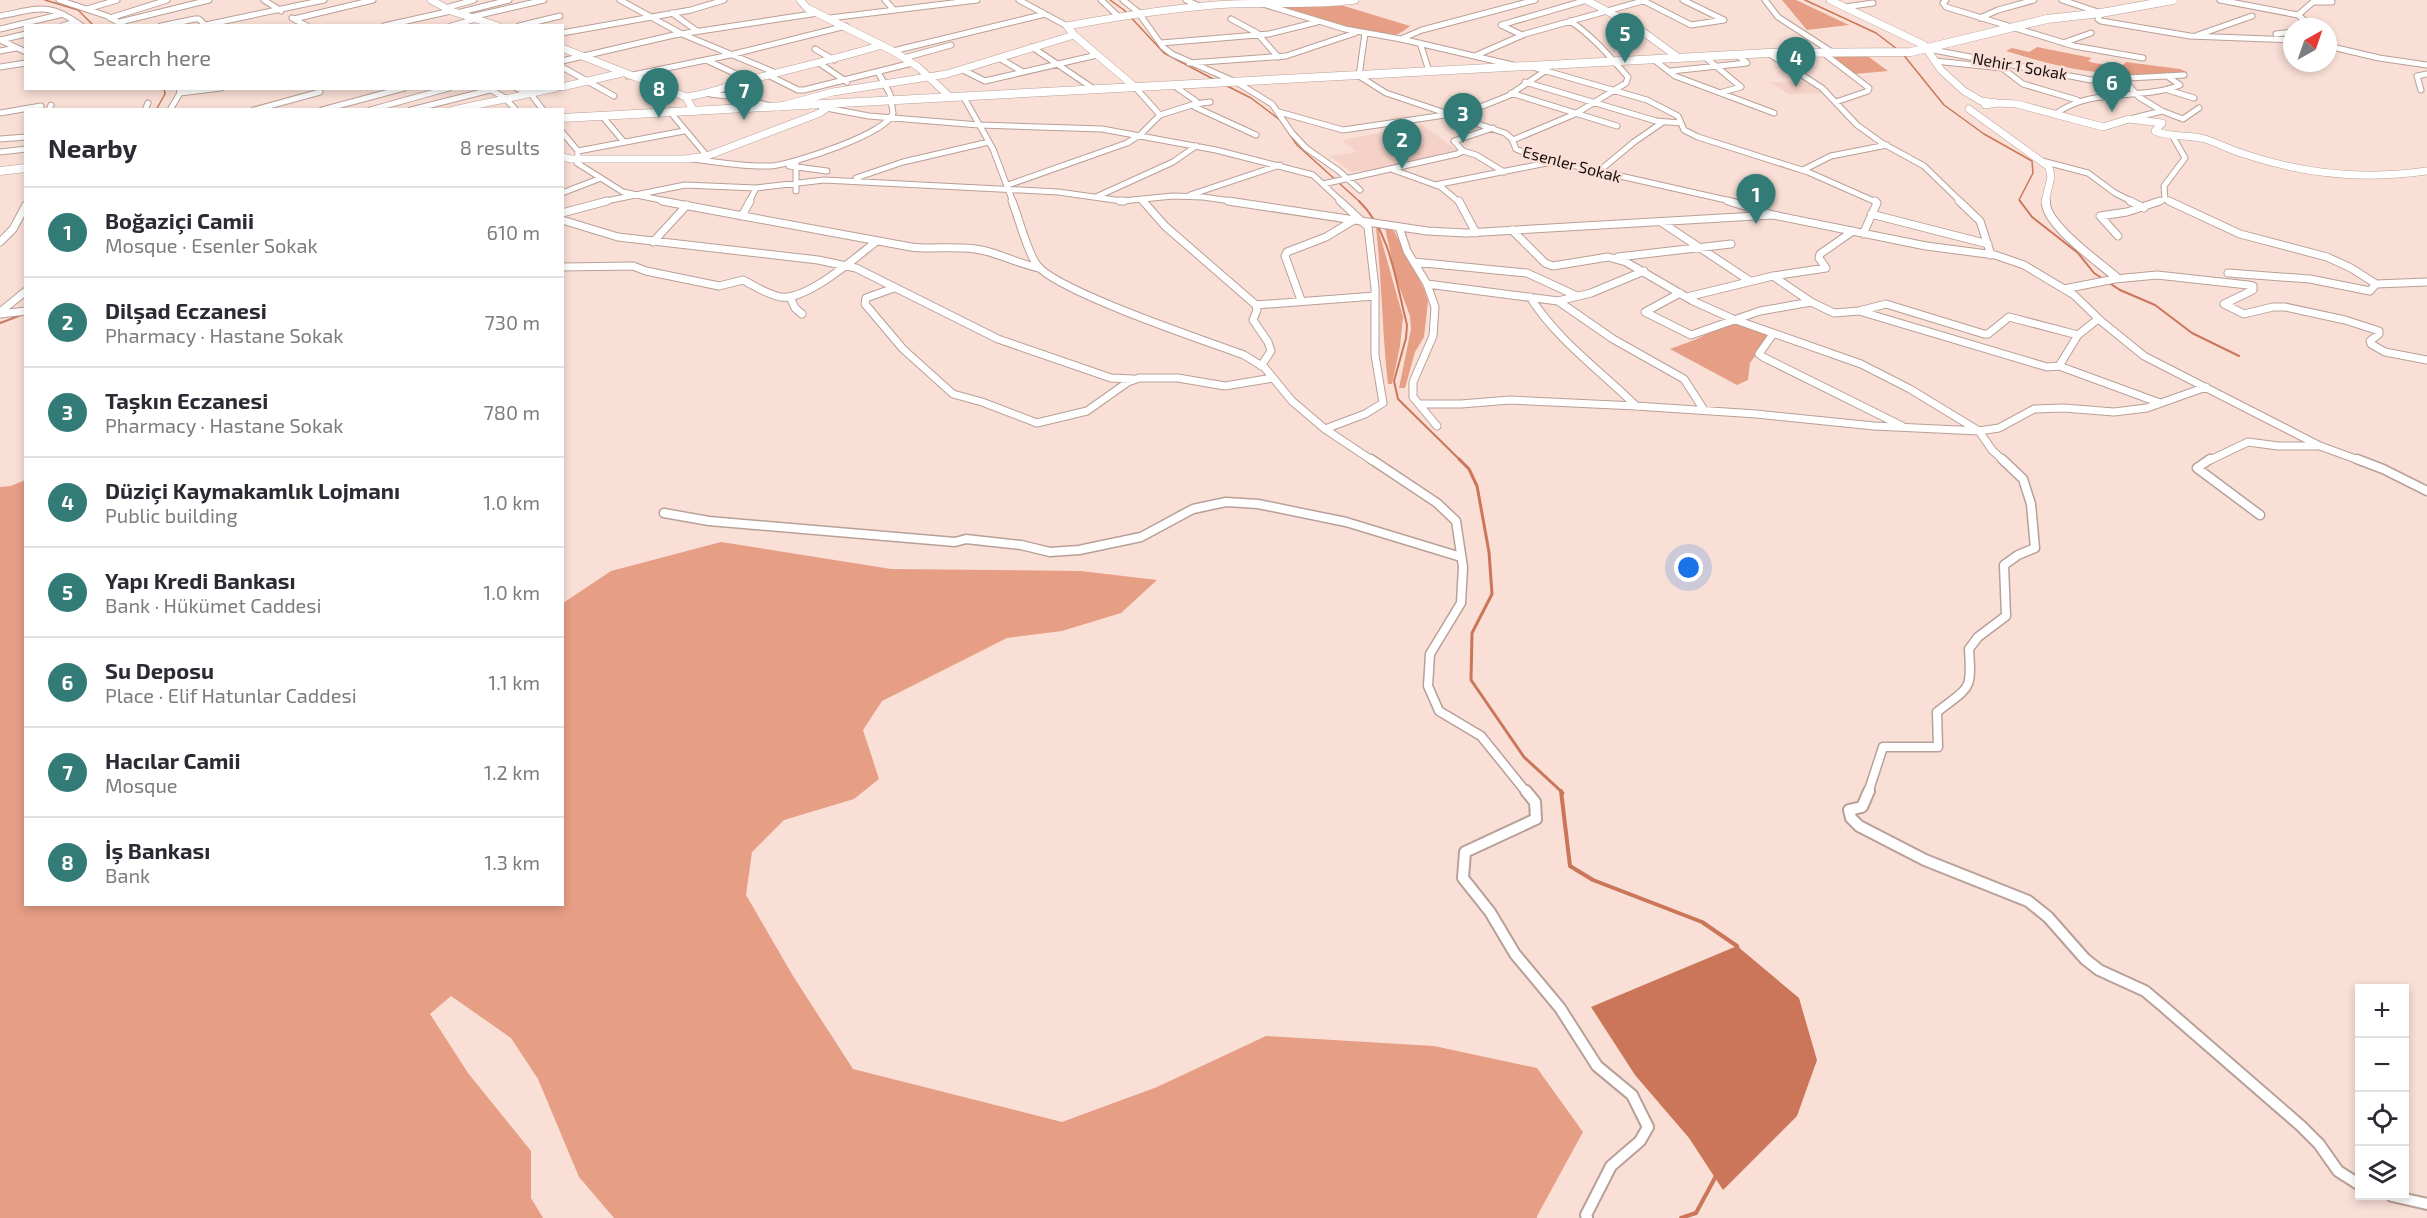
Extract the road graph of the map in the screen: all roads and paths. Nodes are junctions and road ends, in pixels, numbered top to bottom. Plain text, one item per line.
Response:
1 (64, 0) edge
2 (117, 0) edge
3 (167, 0) edge
4 (209, 0) edge
5 (276, 0) edge
6 (324, 0) edge
7 (373, 0) edge
8 (431, 0) edge
9 (474, 0) edge
10 (509, 0) edge
11 (544, 0) edge
12 (620, 0) edge
13 (724, 0) edge
14 (800, 0) edge
15 (885, 0) edge
16 (929, 0) edge
17 (977, 0) edge
18 (1019, 0) edge
19 (1101, 0) edge
20 (1123, 0) edge
21 (1186, 0) edge
22 (1250, 0) edge
23 (1355, 0) edge
24 (1518, 0) edge
25 (1535, 0) edge
26 (1586, 0) edge
27 (1643, 0) edge
28 (1683, 0) edge
29 (1765, 0) edge
30 (1820, 0) edge
31 (1830, 0) edge
32 (1946, 0) edge
33 (2034, 0) edge
34 (2062, 0) edge
35 (2142, 0) edge
36 (2173, 0) edge
37 (2220, 0) edge
38 (265, 1) edge
39 (1336, 2) edge
40 (2332, 2) dead end
41 (1525, 3) junction
42 (1873, 3) dead end
43 (1260, 4) junction
44 (2154, 4) junction
45 (937, 5) junction
46 (1199, 6) junction
47 (1845, 7) junction
48 (86, 10) junction
49 (279, 10) junction
50 (451, 10) junction
51 (894, 10) junction
52 (1608, 10) junction
53 (818, 13) junction
54 (1137, 13) junction
55 (2101, 13) junction
56 (64, 14) junction
57 (672, 14) junction
58 (1045, 14) junction
59 (1120, 15) junction
60 (2298, 15) junction
61 (0, 16) edge
62 (560, 16) dead end
63 (2252, 16) dead end
64 (247, 17) junction
65 (110, 18) junction
66 (473, 18) junction
67 (652, 18) junction
68 (830, 18) junction
69 (1980, 18) junction
70 (2302, 18) edge
71 (294, 19) junction
72 (1231, 20) dead end
73 (1570, 21) junction
74 (75, 22) junction
75 (1317, 22) junction
76 (68, 24) edge
77 (78, 24) edge
78 (122, 24) edge
79 (170, 24) edge
80 (203, 24) edge
81 (209, 24) edge
82 (254, 24) edge
83 (303, 24) edge
84 (392, 24) edge
85 (456, 24) edge
86 (492, 24) edge
87 (527, 24) edge
88 (846, 26) junction
89 (1067, 26) junction
90 (2009, 28) junction
91 (0, 29) edge
92 (697, 31) junction
93 (1358, 32) junction
94 (564, 33) edge
95 (1365, 33) junction
96 (2091, 33) dead end
97 (24, 34) edge
98 (682, 34) junction
99 (1074, 34) junction
100 (2283, 34) edge
101 (1259, 35) junction
102 (1522, 35) junction
103 (2194, 36) junction
104 (2271, 37) junction
105 (1401, 39) junction
106 (2283, 39) edge
107 (1161, 43) junction
108 (1420, 43) junction
109 (2062, 43) junction
110 (882, 45) junction
111 (951, 45) dead end
112 (24, 46) edge
113 (1032, 47) junction
114 (17, 48) junction
115 (2337, 48) edge
116 (564, 49) edge
117 (815, 49) dead end
118 (1928, 49) junction
119 (1919, 50) junction
120 (0, 51) edge
121 (24, 51) edge
122 (893, 51) junction
123 (1822, 52) junction
124 (1832, 52) junction
125 (1768, 53) junction
126 (730, 55) junction
127 (1476, 55) junction
128 (1737, 55) junction
129 (582, 56) junction
130 (1097, 56) junction
131 (1278, 57) junction
132 (1705, 57) junction
133 (904, 58) junction
134 (999, 58) junction
135 (1679, 58) junction
136 (2143, 58) dead end
137 (1653, 59) junction
138 (706, 60) junction
139 (834, 60) junction
140 (564, 61) edge
141 (1614, 61) junction
142 (1935, 61) junction
143 (24, 63) edge
144 (819, 63) junction
145 (912, 63) junction
146 (1189, 63) junction
147 (1057, 64) junction
148 (2427, 65) edge
149 (1524, 66) junction
150 (0, 67) edge
151 (564, 68) edge
152 (1716, 68) junction
153 (965, 71) junction
154 (1429, 71) junction
155 (1545, 71) junction
156 (1671, 71) junction
157 (878, 72) junction
158 (1023, 72) junction
159 (776, 73) junction
160 (2427, 74) edge
161 (625, 75) junction
162 (768, 75) junction
163 (2184, 75) dead end
164 (1359, 76) junction
165 (2167, 76) junction
166 (930, 78) junction
167 (2123, 79) junction
168 (749, 80) junction
169 (589, 81) junction
170 (847, 81) junction
171 (1525, 82) junction
172 (1235, 83) junction
173 (1173, 85) junction
174 (887, 86) junction
175 (564, 87) edge
176 (1135, 87) junction
177 (1094, 89) junction
178 (320, 90) edge
179 (396, 90) edge
180 (442, 90) edge
181 (485, 90) edge
182 (491, 90) edge
183 (521, 90) edge
184 (548, 90) edge
185 (1614, 90) junction
186 (2168, 90) junction
187 (2421, 90) dead end
188 (180, 91) edge
189 (851, 91) junction
190 (1723, 92) junction
191 (1511, 93) junction
192 (531, 94) junction
193 (710, 94) junction
194 (614, 96) dead end
195 (963, 96) junction
196 (686, 97) junction
197 (950, 97) junction
198 (2139, 97) junction
199 (506, 98) junction
200 (2194, 98) dead end
201 (2077, 100) junction
202 (891, 101) junction
203 (1210, 102) dead end
204 (1594, 102) junction
205 (1836, 102) junction
206 (148, 103) dead end
207 (395, 104) junction
208 (1195, 104) junction
209 (1975, 104) junction
210 (41, 106) dead end
211 (829, 106) junction
212 (24, 108) edge
213 (27, 108) edge
214 (146, 108) edge
215 (171, 108) edge
216 (261, 108) edge
217 (318, 108) edge
218 (322, 108) edge
219 (378, 108) edge
220 (400, 108) edge
221 (418, 108) edge
222 (462, 108) edge
223 (514, 108) edge
224 (542, 108) edge
225 (775, 108) junction
226 (2199, 108) dead end
227 (2162, 111) junction
228 (0, 112) edge
229 (694, 112) junction
230 (1279, 112) junction
231 (1774, 112) dead end
232 (671, 113) junction
233 (2057, 113) junction
234 (1447, 114) junction
235 (1575, 114) junction
236 (1160, 115) junction
237 (602, 116) junction
238 (1455, 117) junction
239 (564, 118) edge
240 (892, 118) junction
241 (2134, 118) junction
242 (1663, 122) junction
243 (1681, 123) junction
244 (979, 125) junction
245 (1617, 126) dead end
246 (1493, 128) junction
247 (684, 131) junction
248 (564, 135) edge
249 (1140, 135) junction
250 (1256, 135) dead end
251 (2172, 135) junction
252 (24, 137) edge
253 (0, 139) edge
254 (1513, 140) junction
255 (624, 142) junction
256 (989, 142) junction
257 (1887, 145) junction
258 (1196, 146) junction
259 (24, 149) edge
260 (1462, 151) junction
261 (0, 152) edge
262 (578, 155) junction
263 (564, 156) edge
264 (707, 156) junction
265 (685, 159) junction
266 (2042, 161) junction
267 (1557, 162) junction
268 (796, 164) junction
269 (1280, 165) junction
270 (1390, 169) junction
271 (24, 170) edge
272 (1803, 170) junction
273 (827, 171) dead end
274 (2427, 171) edge
275 (1504, 172) junction
276 (1598, 172) junction
277 (0, 173) edge
278 (601, 178) junction
279 (1348, 178) junction
280 (851, 180) junction
281 (797, 184) junction
282 (1323, 184) junction
283 (1435, 185) junction
284 (1009, 187) junction
285 (756, 189) junction
286 (1360, 190) dead end
287 (796, 191) dead end
288 (564, 192) edge
289 (631, 195) junction
290 (1186, 197) junction
291 (1095, 198) junction
292 (1142, 200) junction
293 (2165, 200) junction
294 (687, 205) junction
295 (2144, 208) junction
296 (24, 209) edge
297 (564, 212) edge
298 (1871, 214) junction
299 (1773, 215) junction
300 (742, 216) junction
301 (1354, 220) junction
302 (564, 221) edge
303 (1364, 221) junction
304 (1660, 222) junction
305 (1398, 226) junction
306 (1512, 230) junction
307 (1853, 231) junction
308 (1476, 232) junction
309 (1863, 234) junction
310 (2118, 236) dead end
311 (877, 241) junction
312 (0, 242) edge
313 (653, 242) junction
314 (1731, 244) dead end
315 (1988, 244) junction
316 (1700, 248) junction
317 (1991, 255) junction
318 (1614, 258) junction
319 (1414, 262) junction
320 (845, 265) junction
321 (564, 267) edge
322 (1039, 268) junction
323 (1644, 271) junction
324 (2228, 273) dead end
325 (1773, 276) junction
326 (2115, 279) junction
327 (1750, 281) junction
328 (2427, 282) edge
329 (1427, 284) junction
330 (2376, 284) junction
331 (894, 288) junction
332 (2064, 289) junction
333 (24, 293) edge
334 (1683, 295) junction
335 (1375, 296) junction
336 (1577, 296) junction
337 (790, 297) junction
338 (1530, 297) junction
339 (1301, 300) junction
340 (1558, 301) junction
341 (1811, 302) junction
342 (1256, 305) junction
343 (24, 311) edge
344 (1859, 311) junction
345 (0, 313) edge
346 (802, 314) dead end
347 (1733, 319) junction
348 (2098, 319) junction
349 (1773, 334) junction
350 (2078, 335) junction
351 (2427, 360) edge
352 (1261, 366) junction
353 (2059, 366) junction
354 (1273, 378) junction
355 (1133, 379) junction
356 (2206, 387) junction
357 (2160, 403) junction
358 (1419, 404) junction
359 (1636, 406) junction
360 (1704, 410) junction
361 (1437, 426) dead end
362 (1905, 428) junction
363 (1324, 429) junction
364 (1979, 431) junction
365 (2320, 446) junction
366 (2427, 491) edge
367 (664, 513) dead end
368 (2260, 515) dead end
369 (1461, 557) junction
370 (2355, 1182) edge
371 (2409, 1200) edge
372 (2427, 1204) edge
373 (1587, 1218) edge

1 - 48 street
2 - 48 street
3 - 65 street
4 - 78 street
5 - 38 street
6 - 49 street
7 - 71 street
8 - 50 street
9 - 50 street
10 - 50 street
11 - 66 street
12 - 67 street
13 - 57 street
14 - 53 street
15 - 51 street
16 - 45 street
17 - 45 street
18 - 58 street
19 - 59 street
20 - 54 street
21 - 46 street
22 - 43 street
23 - 39 street
24 - 41 street
25 - 41 street
26 - 52 street
26 - 102 street
27 - 28 street
27 - 52 street
29 - 124 street
30 - 119 street
31 - 47 street
32 - 69 street
33 - 69 street
34 - 55 street
35 - 44 street
36 - 44 main road
37 - 60 street
38 - 49 street
39 - 43 street
40 - 60 street
41 - 105 street
42 - 47 street
43 - 46 street
43 - 75 street
44 - 55 main road
45 - 51 street
46 - 54 street
47 - 118 street
48 - 65 street
49 - 64 street
49 - 71 street
50 - 66 street
50 - 84 street
51 - 68 street
52 - 73 street
52 - 135 street
53 - 68 street
53 - 92 street
54 - 59 street
54 - 107 street
55 - 90 main road
55 - 103 street
56 - 61 street
56 - 74 street
56 - 91 street
57 - 67 street
57 - 92 street
58 - 89 street
58 - 122 street
59 - 89 street
60 - 70 street
62 - 87 street
63 - 103 street
64 - 81 street
64 - 82 street
65 - 78 street
66 - 85 street
66 - 86 street
67 - 94 street
67 - 98 street
68 - 88 street
69 - 90 street
71 - 83 street
72 - 101 street
73 - 102 street
73 - 141 street
74 - 76 street
74 - 77 street
75 - 93 street
75 - 101 street
79 - 80 street
88 - 110 street
88 - 126 street
89 - 99 street
90 - 109 street
90 - 118 main road
92 - 98 street
93 - 95 street
93 - 131 street
95 - 105 street
95 - 164 street
96 - 109 street
97 - 114 street
98 - 126 street
98 - 129 street
99 - 113 street
99 - 130 street
100 - 104 street
101 - 107 street
101 - 131 street
102 - 127 street
103 - 104 street
104 - 106 street
105 - 108 street
107 - 146 street
108 - 127 street
108 - 154 street
109 - 136 street
110 - 122 street
110 - 139 street
111 - 133 street
112 - 114 street
113 - 134 street
113 - 147 street
114 - 120 street
114 - 121 street
115 - 148 street
116 - 129 street
117 - 139 street
118 - 119 main road
118 - 142 street
118 - 167 street, Nehir 1 Sokak
119 - 124 main road
119 - 209 street
122 - 133 street
123 - 124 main road
123 - 125 main road
123 - 205 street
125 - 128 main road
125 - 205 street
126 - 138 street
126 - 159 street
127 - 149 street
128 - 132 main road
128 - 152 street
129 - 140 street
129 - 161 street
130 - 147 street
130 - 176 street
131 - 146 street
132 - 135 main road
132 - 152 street
133 - 145 street
134 - 153 street
134 - 158 street
135 - 137 main road
137 - 141 main road
137 - 156 street
138 - 161 street
138 - 168 street
139 - 144 street
141 - 149 main road
141 - 185 street
142 - 201 street
142 - 209 street
143 - 150 street
144 - 159 street
144 - 170 street
145 - 157 street
145 - 166 street
146 - 172 street
147 - 158 street
147 - 177 street
149 - 154 main road
149 - 155 street
151 - 169 street
152 - 156 street
152 - 190 street
153 - 158 street
153 - 166 street
154 - 164 main road
155 - 171 street
155 - 185 street
156 - 190 street
157 - 170 street
157 - 174 street
159 - 162 street
160 - 187 street
161 - 169 street
161 - 196 street
162 - 168 street
162 - 170 street
163 - 165 street, Nehir 1 Sokak
164 - 172 main road
164 - 234 street, Esenler Sokak
165 - 167 street, Nehir 1 Sokak
165 - 186 street
166 - 174 street
166 - 197 street
167 - 198 street
168 - 193 street
169 - 175 street
169 - 194 street
170 - 189 street
171 - 191 street
171 - 204 street
172 - 173 main road
172 - 230 street
173 - 176 main road
173 - 208 street
174 - 189 street
174 - 202 street
176 - 177 main road
176 - 236 street
177 - 195 main road
178 - 216 street
178 - 217 street
179 - 218 street
180 - 207 street
181 - 221 street
182 - 199 street
183 - 192 street
184 - 192 street
185 - 204 street
185 - 243 street
186 - 198 street
186 - 200 street
188 - 215 street
189 - 225 street
190 - 231 street
191 - 235 street
191 - 238 street
192 - 199 street
192 - 224 street
193 - 196 street
193 - 225 street
195 - 197 main road
195 - 244 street
196 - 229 street
197 - 202 main road
198 - 201 street
198 - 227 street
199 - 222 street
199 - 223 street
201 - 233 street
202 - 211 main road
202 - 240 street
203 - 208 street
204 - 235 street
204 - 242 street
205 - 257 street
206 - 214 street
207 - 219 street
207 - 220 street
208 - 236 street
208 - 250 street
209 - 233 street
209 - 266 street
210 - 213 street
211 - 225 main road
211 - 240 street
211 - 264 street
212 - 228 street
225 - 229 main road
226 - 227 street
227 - 241 street
229 - 232 main road
230 - 234 street
230 - 279 street
232 - 237 main road
232 - 247 street
233 - 241 street
234 - 238 street, Esenler Sokak
235 - 245 street
235 - 254 street
236 - 249 street
237 - 239 main road
237 - 255 street
238 - 246 street, Esenler Sokak
240 - 244 street
240 - 268 street
241 - 251 street
242 - 243 street
242 - 276 street
243 - 272 street
244 - 249 street
244 - 256 street
246 - 254 street, Esenler Sokak
246 - 260 street
247 - 255 street
247 - 264 street
248 - 262 street
249 - 258 street
249 - 284 street
251 - 274 street
251 - 293 street
252 - 253 street
254 - 267 street, Esenler Sokak
255 - 262 street
256 - 280 street
256 - 284 street
257 - 272 street
257 - 315 street
258 - 269 street
258 - 291 street
259 - 261 street
260 - 270 street
260 - 275 street
262 - 263 street
262 - 265 street
262 - 278 street
264 - 265 street
265 - 268 street
266 - 295 street
266 - 326 street
267 - 275 street
267 - 276 street, Esenler Sokak
268 - 273 street
268 - 281 street
269 - 282 street
269 - 290 street
270 - 279 street
270 - 283 street
271 - 277 main road
272 - 298 street
275 - 283 street
276 - 299 street, Esenler Sokak
278 - 288 street
278 - 289 street
279 - 282 street
279 - 286 street
280 - 281 street
280 - 284 street
281 - 285 street
281 - 287 street
282 - 303 street
283 - 308 street
284 - 291 street
284 - 322 street
285 - 289 street
285 - 300 street
289 - 294 street
289 - 297 street
290 - 292 street
290 - 301 street
291 - 292 street
292 - 342 street
293 - 295 street
293 - 330 street
294 - 300 street
294 - 313 street
295 - 310 street
296 - 312 street
298 - 309 street
298 - 315 street
299 - 304 street
299 - 307 street
300 - 311 street
301 - 303 street
301 - 339 street
302 - 313 street
303 - 305 street
303 - 335 street
304 - 306 street
304 - 316 street
305 - 308 street
305 - 319 street
306 - 308 street
306 - 318 street
307 - 309 street
307 - 325 street
309 - 317 street
311 - 320 street
311 - 322 street
313 - 320 street
314 - 316 street
315 - 317 street
316 - 318 street
316 - 327 street
317 - 332 street
318 - 323 street
319 - 329 street
319 - 336 street
320 - 331 street
320 - 337 street
321 - 337 street
322 - 352 street
323 - 334 street
323 - 336 street
324 - 330 street
325 - 327 street
325 - 341 street
326 - 332 street
326 - 351 street
327 - 334 street
328 - 330 street
329 - 338 street
329 - 358 street
331 - 355 street
331 - 355 street
332 - 348 street
333 - 345 street
334 - 347 street
334 - 347 street
335 - 339 street
335 - 363 street
336 - 340 street
337 - 346 street
338 - 340 street
338 - 359 street
339 - 342 street
340 - 360 street
341 - 344 street
341 - 347 street
342 - 352 street
343 - 345 street
344 - 350 street
344 - 353 street
347 - 349 street
348 - 350 street
348 - 356 street
349 - 362 street
349 - 364 street
350 - 353 street
352 - 354 street
353 - 357 street
354 - 355 street
354 - 363 street
356 - 357 street
356 - 365 street
357 - 364 street
358 - 359 street
358 - 361 street
359 - 360 street
360 - 362 street
362 - 364 street
363 - 369 street
364 - 370 street
365 - 366 street
365 - 368 street
367 - 369 street
369 - 373 street
371 - 372 street

